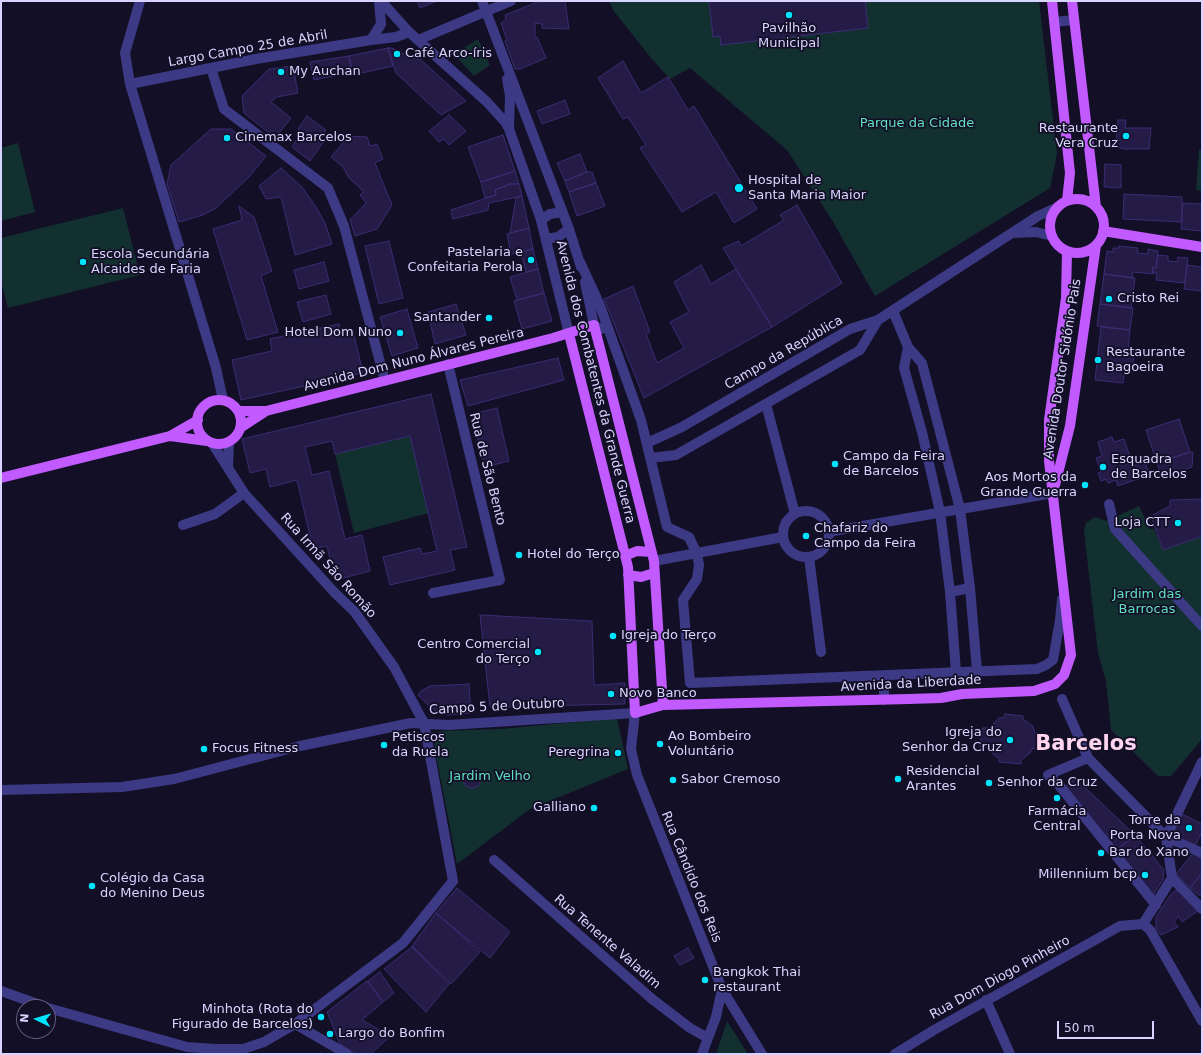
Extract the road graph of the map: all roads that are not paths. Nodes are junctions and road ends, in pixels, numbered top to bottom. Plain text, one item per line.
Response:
1 (140, 1) edge
2 (380, 1) edge
3 (482, 1) edge
4 (511, 1) edge
5 (1052, 1) edge
6 (1072, 1) edge
7 (485, 11) junction
8 (1074, 20) junction
9 (1054, 22) junction
10 (409, 32) junction
11 (371, 40) junction
12 (418, 40) junction
13 (505, 63) junction
14 (211, 68) junction
15 (130, 84) junction
16 (508, 129) junction
17 (1066, 201) junction
18 (1058, 207) junction
19 (1096, 207) junction
20 (562, 212) junction
21 (541, 220) junction
22 (569, 229) junction
23 (1103, 230) junction
24 (1014, 233) junction
25 (1052, 236) junction
26 (546, 240) junction
27 (1096, 244) junction
28 (1202, 247) edge
29 (1067, 250) junction
30 (580, 262) junction
31 (894, 311) junction
32 (878, 320) junction
33 (594, 326) junction
34 (569, 334) junction
35 (612, 338) junction
36 (908, 347) junction
37 (448, 364) junction
38 (385, 381) junction
39 (223, 400) junction
40 (766, 404) junction
41 (238, 411) junction
42 (266, 411) junction
43 (198, 420) junction
44 (939, 426) junction
45 (240, 428) junction
46 (922, 432) junction
47 (170, 436) junction
48 (210, 442) junction
49 (229, 442) junction
50 (647, 443) junction
51 (650, 458) junction
52 (228, 468) junction
53 (1, 478) edge
54 (244, 493) junction
55 (1053, 493) junction
56 (1109, 504) dead end
57 (960, 509) junction
58 (940, 512) junction
59 (795, 514) junction
60 (183, 525) dead end
61 (828, 532) junction
62 (783, 537) junction
63 (697, 554) junction
64 (625, 556) junction
65 (653, 557) junction
66 (809, 557) junction
67 (654, 573) junction
68 (628, 575) junction
69 (1064, 578) junction
70 (970, 588) junction
71 (950, 592) junction
72 (432, 594) dead end
73 (1202, 626) edge
74 (821, 652) dead end
75 (977, 671) junction
76 (956, 672) junction
77 (884, 676) junction
78 (1062, 698) dead end
79 (884, 700) junction
80 (663, 705) junction
81 (635, 713) junction
82 (424, 723) junction
83 (1088, 758) junction
84 (1202, 762) edge
85 (1, 790) edge
86 (1166, 837) junction
87 (1202, 853) edge
88 (494, 860) dead end
89 (1172, 878) junction
90 (1156, 905) junction
91 (1202, 909) edge
92 (1143, 924) junction
93 (722, 989) junction
94 (1, 991) edge
95 (24, 999) edge
96 (986, 1000) junction
97 (56, 1010) edge
98 (1202, 1021) edge
99 (296, 1024) junction
100 (708, 1038) junction
101 (243, 1049) junction
102 (200, 1051) edge
103 (232, 1054) edge
104 (347, 1054) edge
105 (695, 1054) edge
106 (702, 1054) edge
107 (762, 1054) edge
108 (894, 1054) edge
109 (1010, 1054) edge

1 - 15 street
2 - 10 street
2 - 11 street
3 - 7 street, Avenida dos Combatentes da Grande Guerra
4 - 7 street
5 - 9 main road
6 - 8 main road
7 - 12 street
7 - 13 street, Avenida dos Combatentes da Grande Guerra
8 - 9 street
8 - 19 main road
9 - 17 main road
10 - 11 street, Largo Campo 25 de Abril
10 - 12 street
11 - 14 street, Largo Campo 25 de Abril
12 - 16 street
13 - 16 street, Avenida dos Combatentes da Grande Guerra
13 - 20 street, Avenida dos Combatentes da Grande Guerra
14 - 15 street, Largo Campo 25 de Abril
14 - 38 street
15 - 39 street
16 - 21 street, Avenida dos Combatentes da Grande Guerra
17 - 18 main road
17 - 19 main road
18 - 24 street, Campo da República
18 - 25 main road
19 - 23 main road
20 - 21 street
20 - 22 street, Avenida dos Combatentes da Grande Guerra
21 - 26 street, Avenida dos Combatentes da Grande Guerra
22 - 26 street
22 - 30 street, Avenida dos Combatentes da Grande Guerra
23 - 27 main road
23 - 28 main road
24 - 25 street, Campo da República
24 - 31 street, Campo da República
25 - 29 main road
26 - 34 street, Avenida dos Combatentes da Grande Guerra
27 - 29 main road
27 - 55 main road, Avenida Doutor Sidónio Pais
29 - 55 main road, Avenida Doutor Sidónio Pais
30 - 33 street, Avenida dos Combatentes da Grande Guerra
30 - 35 street
31 - 32 street, Campo da República
31 - 36 street
32 - 40 street
32 - 50 street, Campo da República
33 - 34 main road, Avenida Dom Nuno Álvares Pereira
33 - 35 street
33 - 65 main road, Avenida dos Combatentes da Grande Guerra
34 - 37 main road, Avenida Dom Nuno Álvares Pereira
34 - 64 main road, Avenida dos Combatentes da Grande Guerra
35 - 50 street
36 - 44 street
36 - 46 street
37 - 38 main road, Avenida Dom Nuno Álvares Pereira
37 - 72 street, Rua de São Bento
38 - 42 main road, Avenida Dom Nuno Álvares Pereira
39 - 41 main road
39 - 43 main road
40 - 51 street
40 - 59 street
41 - 42 main road, Avenida Dom Nuno Álvares Pereira
41 - 45 main road
42 - 45 main road, Avenida Dom Nuno Álvares Pereira
43 - 47 main road
43 - 48 main road
44 - 46 street
44 - 57 street
45 - 49 main road, Avenida Dom Nuno Álvares Pereira
46 - 58 street
47 - 48 main road
47 - 53 main road
48 - 49 main road
48 - 52 street, Rua Irmã São Romão
49 - 52 street
50 - 51 street
51 - 63 street
52 - 54 street, Rua Irmã São Romão
54 - 60 street
54 - 82 street, Rua Irmã São Romão
55 - 57 street
55 - 69 main road, Avenida da Liberdade
56 - 73 street
57 - 58 street
57 - 70 street
58 - 61 street
58 - 71 street
59 - 61 street
59 - 62 street
61 - 66 street
62 - 63 street
62 - 66 street
63 - 65 street
63 - 77 street
64 - 65 main road
64 - 68 main road, Avenida dos Combatentes da Grande Guerra
65 - 67 main road, Avenida dos Combatentes da Grande Guerra
66 - 74 street
67 - 68 main road
67 - 80 main road, Avenida dos Combatentes da Grande Guerra
68 - 81 main road, Avenida dos Combatentes da Grande Guerra
69 - 75 street
69 - 79 main road, Avenida da Liberdade
70 - 71 street
70 - 75 street
71 - 76 street
75 - 76 street
76 - 77 street
77 - 79 street
78 - 83 street
79 - 80 main road, Avenida da Liberdade
80 - 81 main road, Avenida da Liberdade
81 - 82 street, Campo 5 de Outubro
81 - 93 street, Rua Cândido dos Reis
82 - 85 street
82 - 99 street, Campo 5 de Outubro
83 - 86 street
83 - 90 street
84 - 86 street
86 - 87 street
86 - 89 street
88 - 100 street, Rua Tenente Valadim
89 - 90 street
89 - 91 street
90 - 92 street
92 - 96 street, Rua Dom Diogo Pinheiro
92 - 98 street
93 - 100 street
93 - 107 street, Rua Cândido dos Reis
94 - 95 street
96 - 108 street, Rua Dom Diogo Pinheiro
96 - 109 street
97 - 102 street
99 - 101 street
99 - 104 street
100 - 105 street
100 - 106 street
101 - 102 street
101 - 103 street

